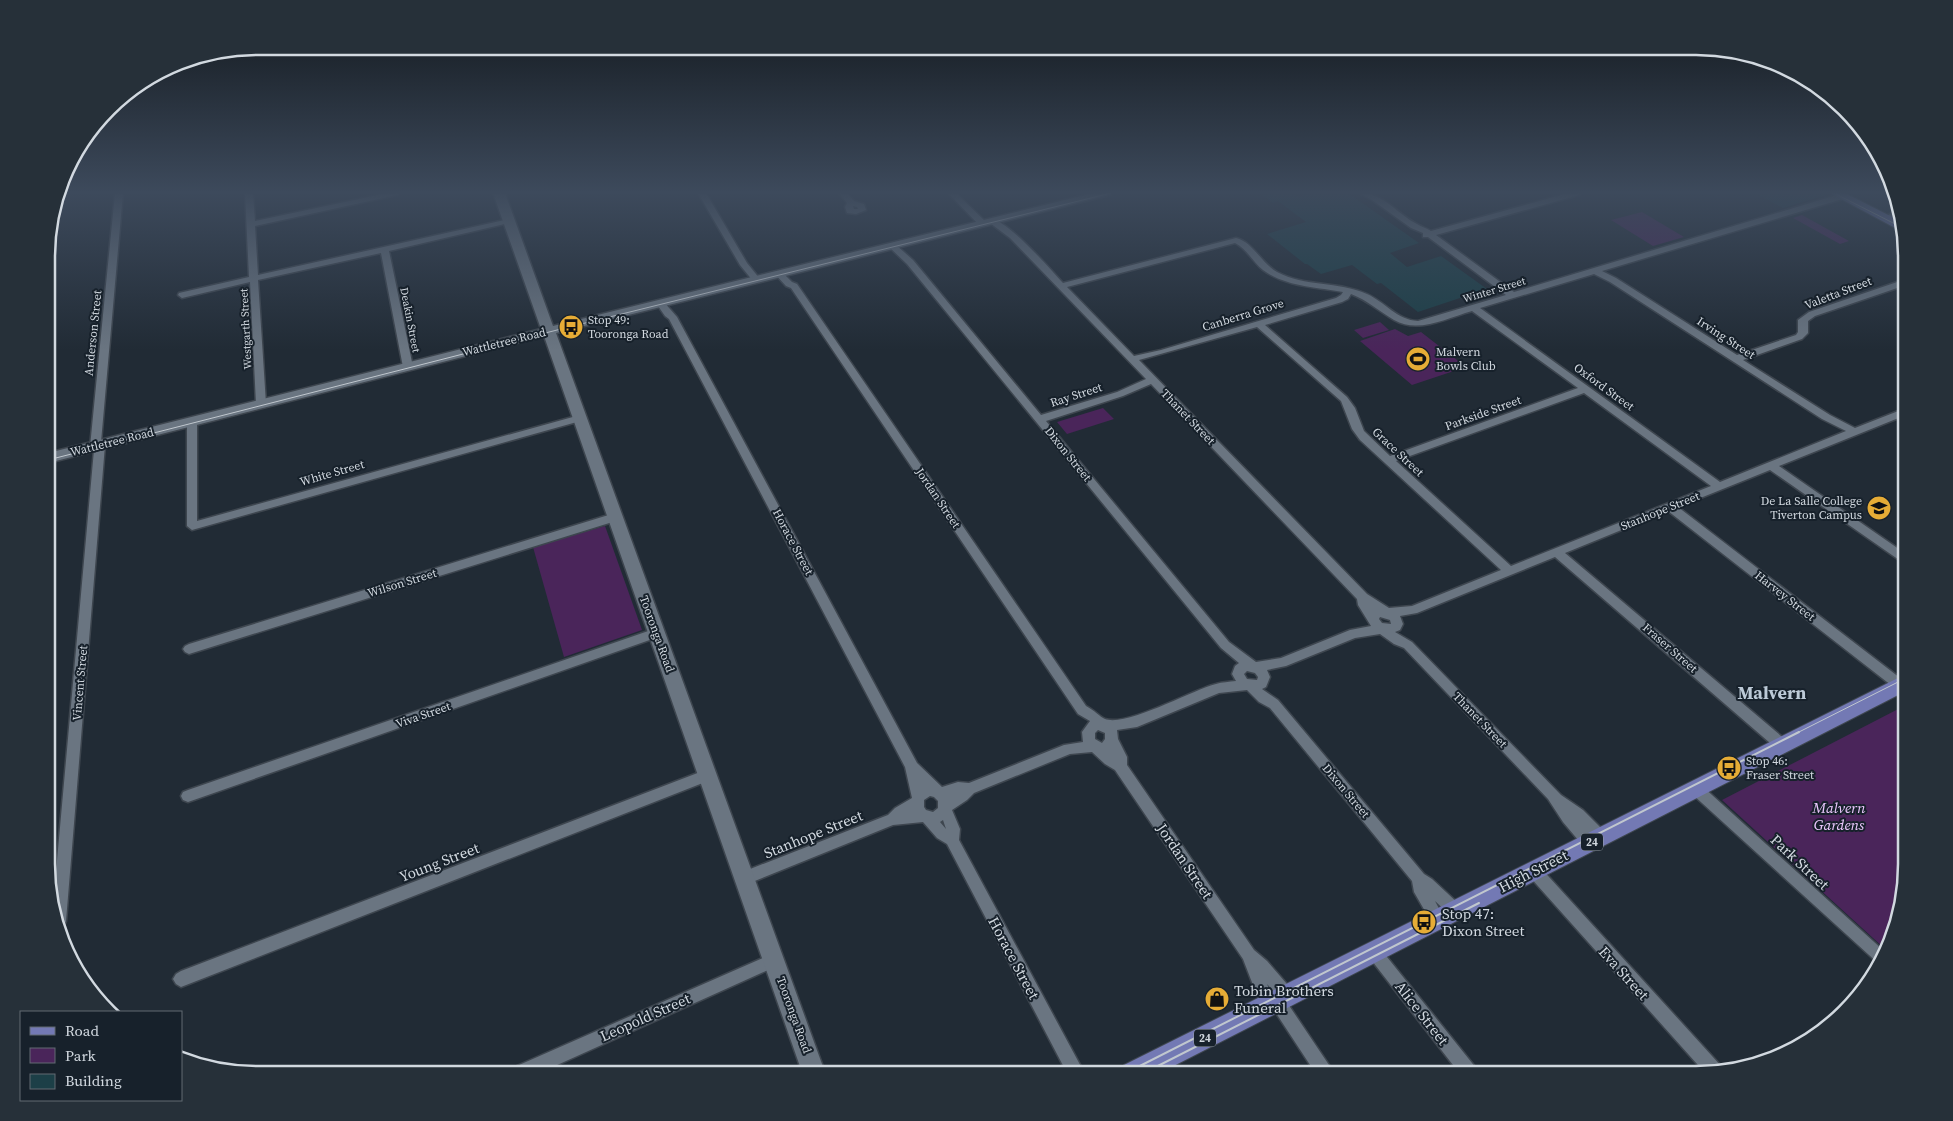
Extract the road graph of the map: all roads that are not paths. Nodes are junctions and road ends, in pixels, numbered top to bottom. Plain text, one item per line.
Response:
1 (115, 245) edge
2 (252, 245) edge
3 (400, 245) edge
4 (518, 245) edge
5 (733, 245) edge
6 (894, 245) edge
7 (895, 245) edge
8 (1022, 245) edge
9 (1210, 245) edge
10 (1246, 245) edge
11 (1442, 245) edge
12 (1678, 245) edge
13 (384, 249) junction
14 (1598, 270) junction
15 (784, 272) junction
16 (254, 279) junction
17 (752, 280) junction
18 (1898, 285) edge
19 (1061, 286) junction
20 (1334, 288) junction
21 (1348, 291) junction
22 (182, 295) dead end
23 (1514, 296) junction
24 (665, 302) junction
25 (1330, 302) junction
26 (1474, 308) junction
27 (1259, 324) junction
28 (548, 331) junction
29 (1736, 359) junction
30 (1133, 361) junction
31 (408, 367) junction
32 (1155, 383) junction
33 (1586, 390) junction
34 (261, 404) junction
35 (1898, 414) edge
36 (580, 418) junction
37 (1040, 419) junction
38 (192, 422) junction
39 (1851, 433) junction
40 (98, 446) junction
41 (55, 456) edge
42 (1388, 460) junction
43 (1771, 466) junction
44 (1720, 486) junction
45 (1670, 507) junction
46 (615, 517) junction
47 (1557, 552) junction
48 (1898, 553) edge
49 (1509, 571) junction
50 (1363, 597) junction
51 (1413, 610) junction
52 (1387, 613) junction
53 (1373, 619) junction
54 (1397, 624) junction
55 (1383, 629) junction
56 (1354, 633) junction
57 (657, 634) junction
58 (1408, 645) junction
59 (189, 650) dead end
60 (1282, 663) junction
61 (1246, 669) junction
62 (1264, 679) junction
63 (1898, 679) edge
64 (1249, 686) junction
65 (1898, 686) edge
66 (1218, 688) junction
67 (1274, 704) junction
68 (1082, 710) junction
69 (1132, 723) junction
70 (1103, 725) junction
71 (1113, 739) junction
72 (1091, 740) junction
73 (1782, 745) junction
74 (1120, 766) junction
75 (912, 767) junction
76 (708, 775) junction
77 (969, 789) junction
78 (1696, 789) junction
79 (938, 792) junction
80 (188, 796) dead end
81 (917, 800) junction
82 (945, 807) junction
83 (924, 816) junction
84 (892, 819) junction
85 (952, 840) junction
86 (1595, 840) junction
87 (1534, 871) junction
88 (745, 878) junction
89 (1419, 879) junction
90 (60, 908) edge
91 (1447, 915) junction
92 (1374, 952) junction
93 (1877, 954) edge
94 (1249, 956) junction
95 (774, 960) junction
96 (181, 979) dead end
97 (1277, 1001) junction
98 (536, 1066) edge
99 (812, 1066) edge
100 (1073, 1066) edge
101 (1149, 1066) edge
102 (1320, 1066) edge
103 (1464, 1066) edge
104 (1710, 1066) edge

1 - 40 street, Anderson Street
2 - 16 street, Westgarth Street
3 - 13 street
4 - 28 main road, Tooronga Road
5 - 17 street
6 - 15 main road, Wattletree Road
7 - 37 street, Dixon Street
8 - 19 street, Thanet Street
9 - 19 street
10 - 20 street
11 - 23 street
12 - 14 street, Winter Street
13 - 16 street
13 - 31 street, Deakin Street
14 - 23 street, Winter Street
14 - 29 street, Irving Street
15 - 17 main road, Wattletree Road
15 - 68 street, Jordan Street
16 - 22 street
16 - 34 street, Westgarth Street
17 - 24 main road, Wattletree Road
18 - 29 street, Valetta Street
19 - 30 street, Thanet Street
20 - 21 street
20 - 25 street
21 - 25 street, Canberra Grove
21 - 26 street, Winter Street
23 - 26 street, Winter Street
24 - 28 main road, Wattletree Road
24 - 75 street, Horace Street
25 - 27 street, Canberra Grove
26 - 33 street, Oxford Street
27 - 30 street, Canberra Grove
27 - 42 street, Grace Street
28 - 31 main road, Wattletree Road
28 - 36 main road, Tooronga Road
29 - 39 street, Irving Street
30 - 32 street, Thanet Street
31 - 34 main road, Wattletree Road
32 - 37 street, Ray Street
32 - 50 street, Thanet Street
33 - 42 street, Parkside Street
33 - 44 street, Oxford Street
34 - 38 main road, Wattletree Road
35 - 39 street, Stanhope Street
36 - 38 street, White Street
36 - 46 main road, Tooronga Road
37 - 61 street, Dixon Street
38 - 40 main road, Wattletree Road
39 - 43 street, Stanhope Street
40 - 41 main road, Wattletree Road
40 - 90 street, Vincent Street
42 - 49 street, Grace Street
43 - 44 street, Stanhope Street
43 - 48 street
44 - 45 street, Stanhope Street
45 - 47 street, Stanhope Street
45 - 63 street, Harvey Street
46 - 57 main road, Tooronga Road
46 - 59 street, Wilson Street
47 - 49 street, Stanhope Street
47 - 73 street, Fraser Street
49 - 51 street, Stanhope Street
50 - 52 street, Thanet Street
50 - 53 street, Thanet Street
51 - 52 street, Stanhope Street
51 - 54 street, Stanhope Street
52 - 53 street
52 - 54 street
53 - 55 street
53 - 56 street
54 - 55 street
54 - 58 street, Thanet Street
55 - 56 street
55 - 58 street, Thanet Street
56 - 60 street
57 - 76 main road, Tooronga Road
57 - 80 street, Viva Street
58 - 86 street, Thanet Street
60 - 61 street
60 - 62 street
61 - 62 street
61 - 64 street
61 - 66 street
62 - 64 street
62 - 67 street, Dixon Street
64 - 66 street
64 - 67 street, Dixon Street
65 - 73 main road, High Street / 24
66 - 69 street
67 - 89 street, Dixon Street
68 - 70 street, Jordan Street
68 - 72 street, Jordan Street
69 - 70 street
69 - 71 street
70 - 71 street
70 - 72 street
71 - 72 street
71 - 74 street, Jordan Street
72 - 74 street, Jordan Street
72 - 77 street
73 - 78 main road, High Street / 24
74 - 94 street, Jordan Street
75 - 79 street, Horace Street
75 - 81 street, Horace Street
76 - 88 main road, Tooronga Road
76 - 96 street, Young Street
77 - 79 street
77 - 82 street
78 - 86 main road, High Street / 24
78 - 93 street, Park Street
79 - 81 street
79 - 82 street
81 - 83 street
81 - 84 street, Stanhope Street
82 - 83 street
82 - 85 street, Horace Street
83 - 84 street, Stanhope Street
83 - 85 street, Horace Street
84 - 88 street, Stanhope Street
85 - 100 street, Horace Street
86 - 87 main road, High Street / 24
87 - 91 main road, High Street / 24
87 - 104 street, Eva Street
88 - 95 main road, Tooronga Road
89 - 91 street, Dixon Street
89 - 91 street, Dixon Street
91 - 92 main road, High Street / 24
92 - 97 main road, High Street / 24
92 - 103 street, Alice Street
94 - 97 street, Jordan Street
94 - 97 street, Jordan Street
95 - 98 street, Leopold Street
95 - 99 main road, Tooronga Road
97 - 101 main road, High Street / 24
97 - 102 street

